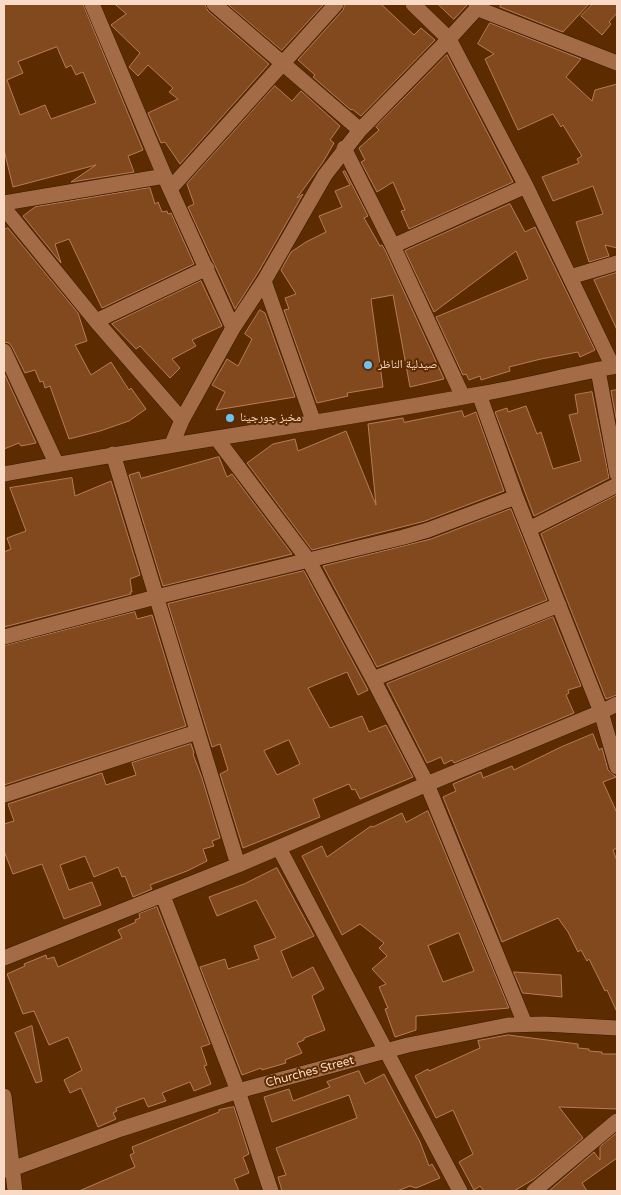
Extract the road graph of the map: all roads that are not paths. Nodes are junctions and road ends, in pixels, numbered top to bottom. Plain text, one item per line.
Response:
1 (92, 4) edge
2 (214, 4) edge
3 (336, 4) edge
4 (413, 4) edge
5 (479, 6) edge
6 (449, 39) junction
7 (617, 63) edge
8 (283, 64) junction
9 (360, 130) junction
10 (344, 148) junction
11 (167, 182) junction
12 (526, 186) junction
13 (4, 203) edge
14 (4, 208) edge
15 (392, 246) junction
16 (617, 263) edge
17 (206, 268) junction
18 (570, 277) junction
19 (264, 281) junction
20 (96, 321) junction
21 (234, 328) junction
22 (4, 351) edge
23 (610, 368) edge
24 (479, 394) junction
25 (463, 397) junction
26 (182, 420) junction
27 (314, 423) junction
28 (217, 439) junction
29 (172, 444) junction
30 (113, 454) junction
31 (57, 465) junction
32 (4, 474) edge
33 (617, 474) edge
34 (617, 485) edge
35 (516, 497) junction
36 (529, 529) junction
37 (308, 561) junction
38 (156, 596) junction
39 (559, 605) junction
40 (4, 637) edge
41 (373, 680) junction
42 (617, 704) edge
43 (601, 712) junction
44 (197, 732) junction
45 (617, 767) edge
46 (427, 784) junction
47 (4, 795) edge
48 (279, 848) junction
49 (238, 865) junction
50 (162, 896) junction
51 (4, 958) edge
52 (525, 1024) junction
53 (617, 1028) edge
54 (386, 1051) junction
55 (238, 1091) junction
56 (4, 1096) edge
57 (617, 1121) edge
58 (8, 1170) edge
59 (454, 1190) edge
60 (15, 1191) edge
61 (271, 1191) edge
62 (534, 1191) edge

1 - 11 street
2 - 8 street
3 - 8 street
4 - 6 street
5 - 6 street
5 - 7 street
6 - 9 street
6 - 12 street
8 - 9 street
8 - 11 street
9 - 10 street
10 - 15 street
10 - 19 street
11 - 13 street
11 - 17 street
12 - 15 street
12 - 18 street
14 - 20 street
15 - 25 street
16 - 18 street
17 - 20 street
17 - 21 street
18 - 23 street
19 - 21 street
19 - 27 street
20 - 26 street
21 - 26 street
22 - 31 street
23 - 24 street
23 - 33 street
24 - 25 street
24 - 35 street
25 - 27 street
26 - 29 street
27 - 28 street
28 - 29 street
28 - 37 street
29 - 30 street
30 - 31 street
30 - 38 street
31 - 32 street
34 - 36 street
35 - 36 street
35 - 37 street
36 - 39 street
37 - 38 street
37 - 41 street
38 - 40 street
38 - 44 street
39 - 41 street
39 - 43 street
41 - 46 street
42 - 43 street
43 - 45 street
43 - 46 street
44 - 47 street
44 - 49 street
46 - 48 street
46 - 52 street
48 - 49 street
48 - 54 street
49 - 50 street
50 - 51 street
50 - 55 street
52 - 53 street, Churches Street
52 - 54 street, Churches Street
54 - 55 street, Churches Street
54 - 59 street
55 - 58 street, Churches Street
55 - 61 street
56 - 58 street
57 - 62 street
58 - 60 street

